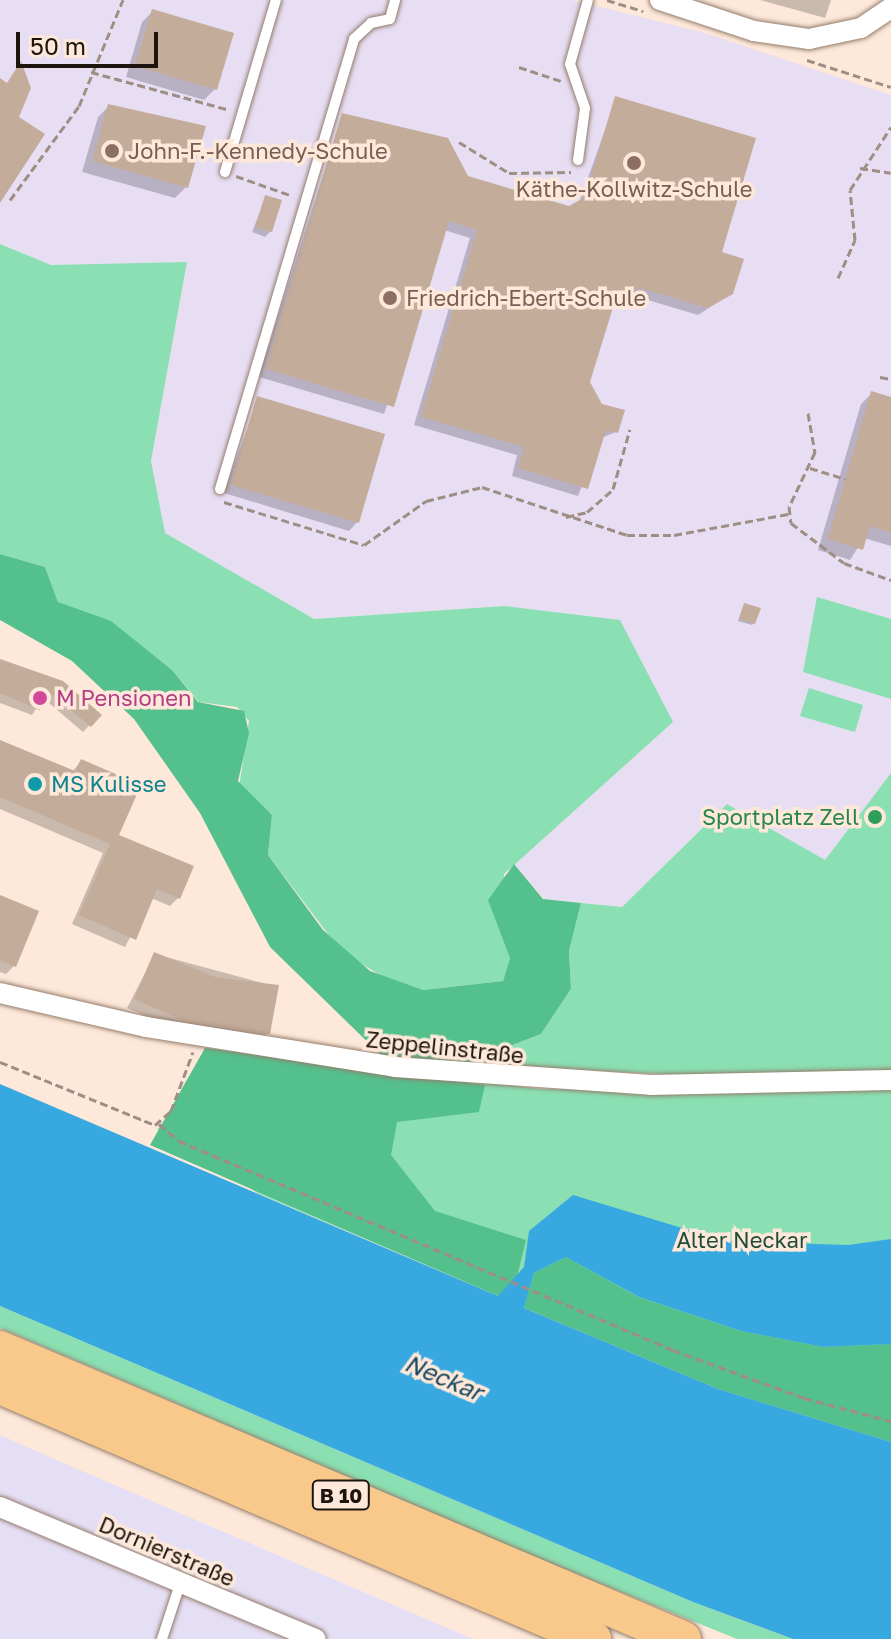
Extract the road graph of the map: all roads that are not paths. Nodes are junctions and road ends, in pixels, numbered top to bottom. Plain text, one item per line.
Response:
1 (276, 0) edge
2 (395, 0) edge
3 (588, 0) edge
4 (660, 0) edge
5 (891, 8) edge
6 (578, 160) road end
7 (225, 172) road end
8 (220, 489) road end
9 (0, 993) edge
10 (891, 1080) edge
11 (0, 1349) edge
12 (0, 1386) edge
13 (0, 1507) edge
14 (180, 1584) junction
15 (162, 1639) edge
16 (315, 1639) edge
17 (593, 1639) edge
18 (683, 1639) edge

1 - 7 lane
2 - 8 lane
3 - 6 lane
4 - 5 street
9 - 10 street, Zeppelinstraße
11 - 18 highway, B 10
12 - 17 highway, B 10
13 - 14 street, Dornierstraße
14 - 15 lane
14 - 16 street, Dornierstraße

